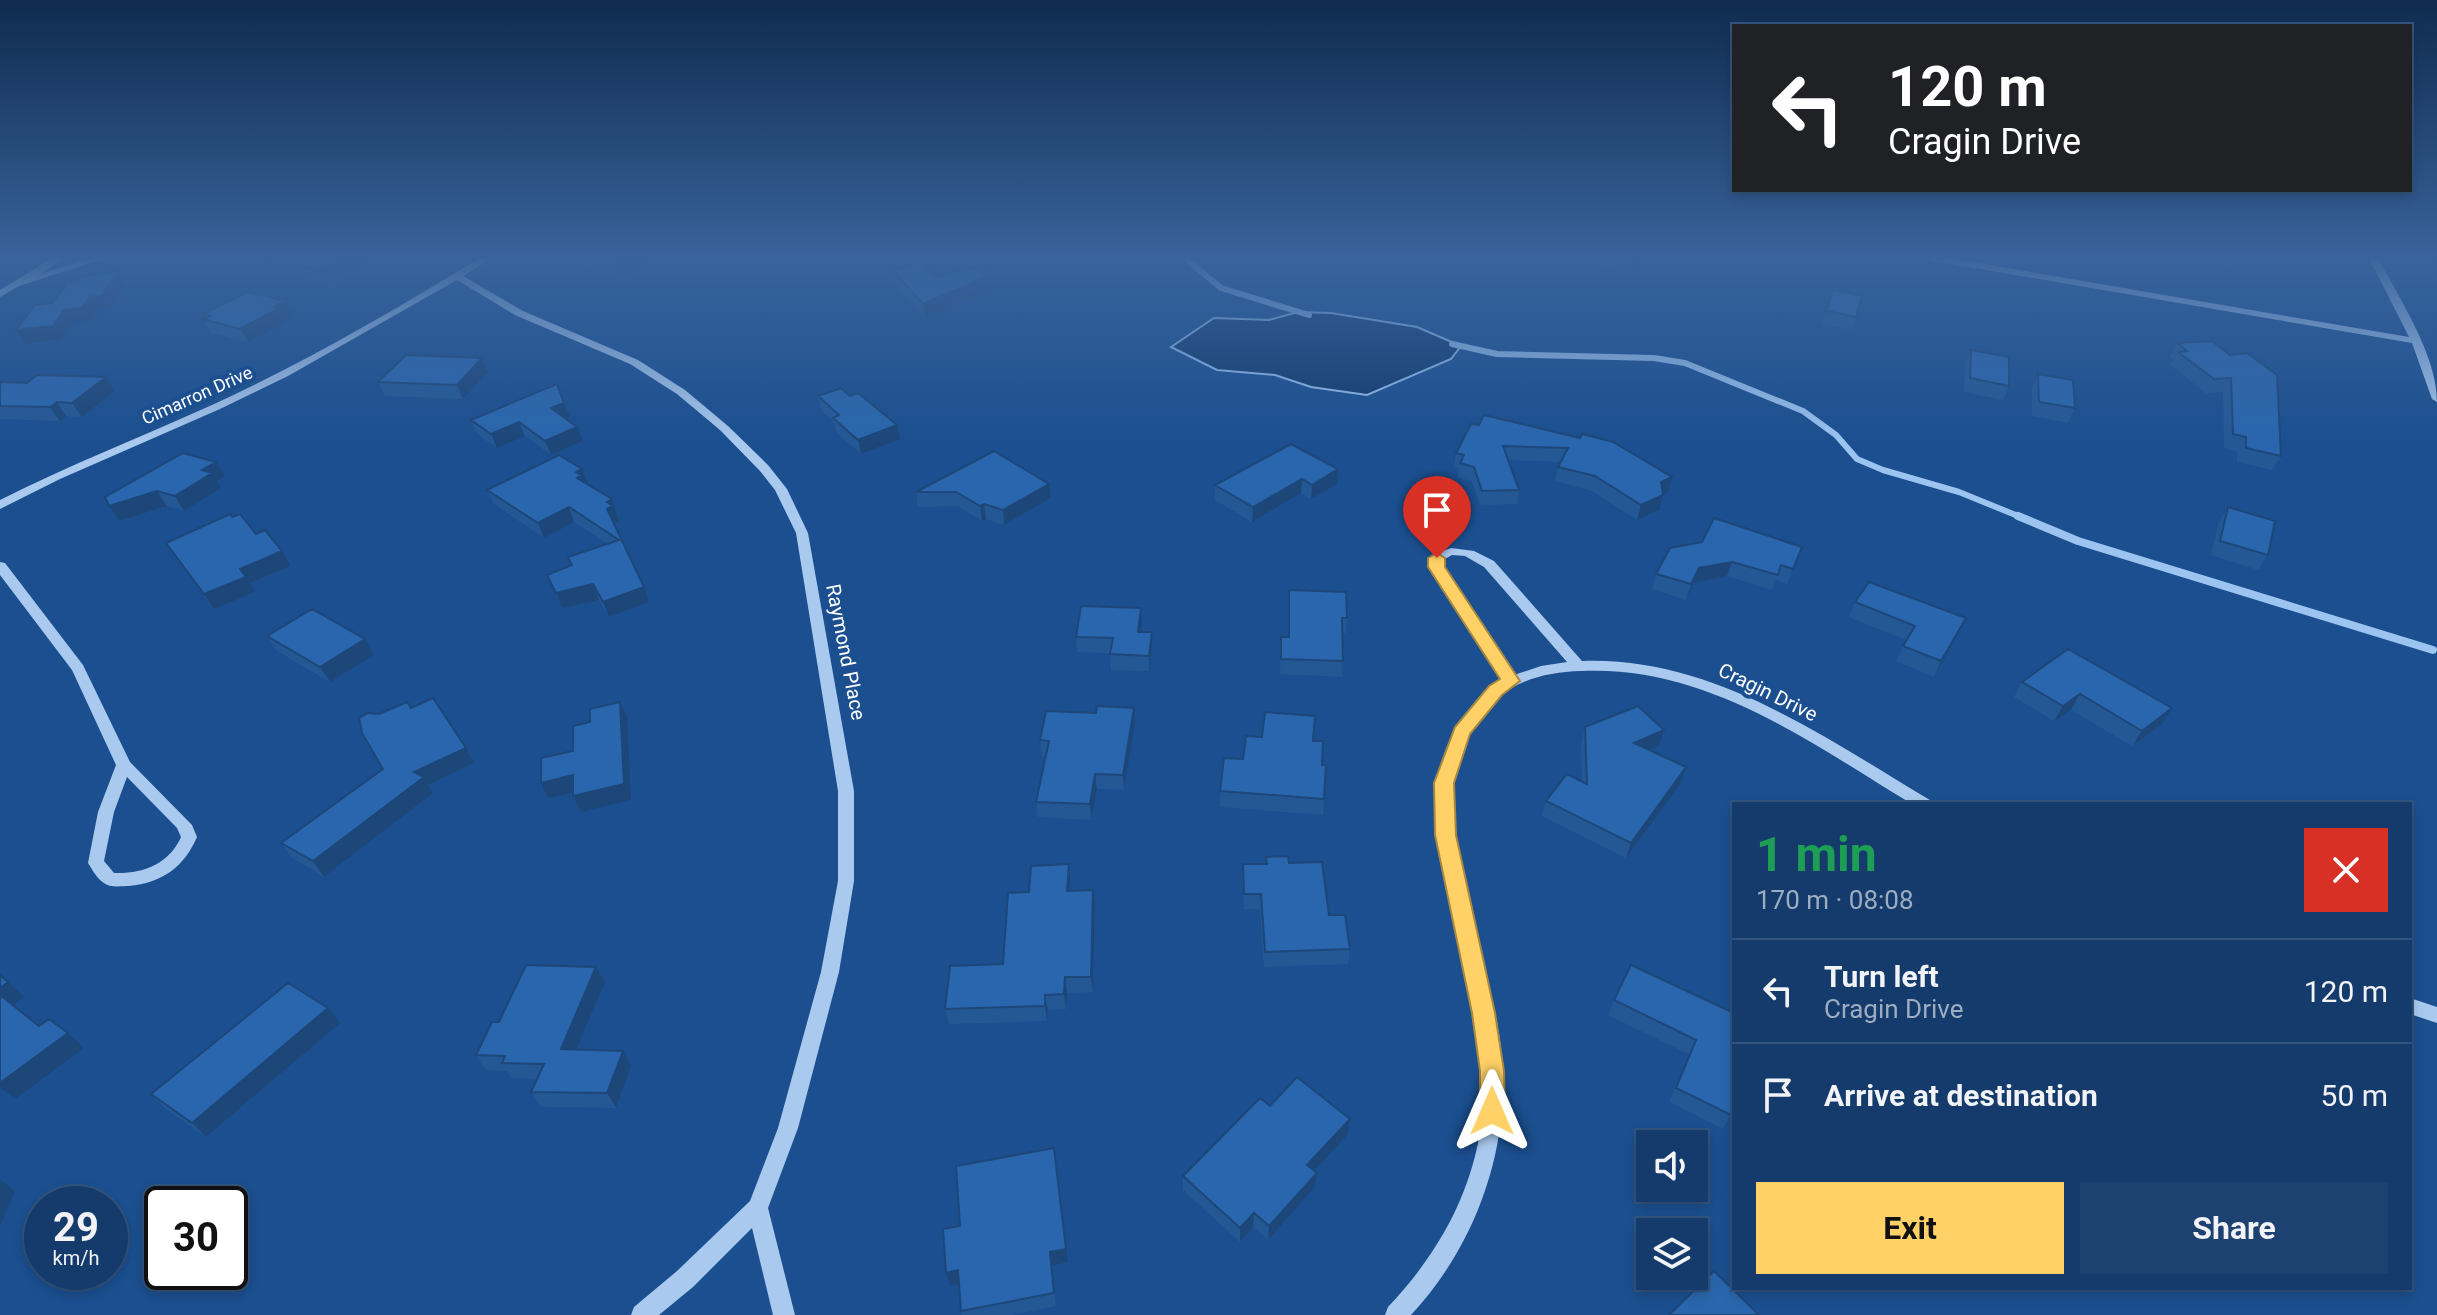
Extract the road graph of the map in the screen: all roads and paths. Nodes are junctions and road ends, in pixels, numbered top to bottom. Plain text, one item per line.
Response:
1 (382, 319) edge
2 (534, 319) edge
3 (2290, 319) edge
4 (2405, 319) edge
5 (2416, 341) junction
6 (2437, 399) edge
7 (0, 505) edge
8 (0, 566) edge
9 (1577, 665) junction
10 (1511, 681) junction
11 (124, 765) junction
12 (1921, 802) edge
13 (2412, 1007) edge
14 (2437, 1015) edge
15 (758, 1208) junction
16 (642, 1315) edge
17 (784, 1315) edge
18 (1396, 1315) edge

1 - 7 street, Cimarron Drive
2 - 15 street, Raymond Place
3 - 5 street
4 - 5 street
5 - 6 street
8 - 11 street
9 - 10 street, Cragin Drive
9 - 10 street
9 - 12 street, Cragin Drive
10 - 18 street, Cragin Drive
11 - 11 street
13 - 14 street
15 - 16 street, Raymond Place
15 - 17 street

